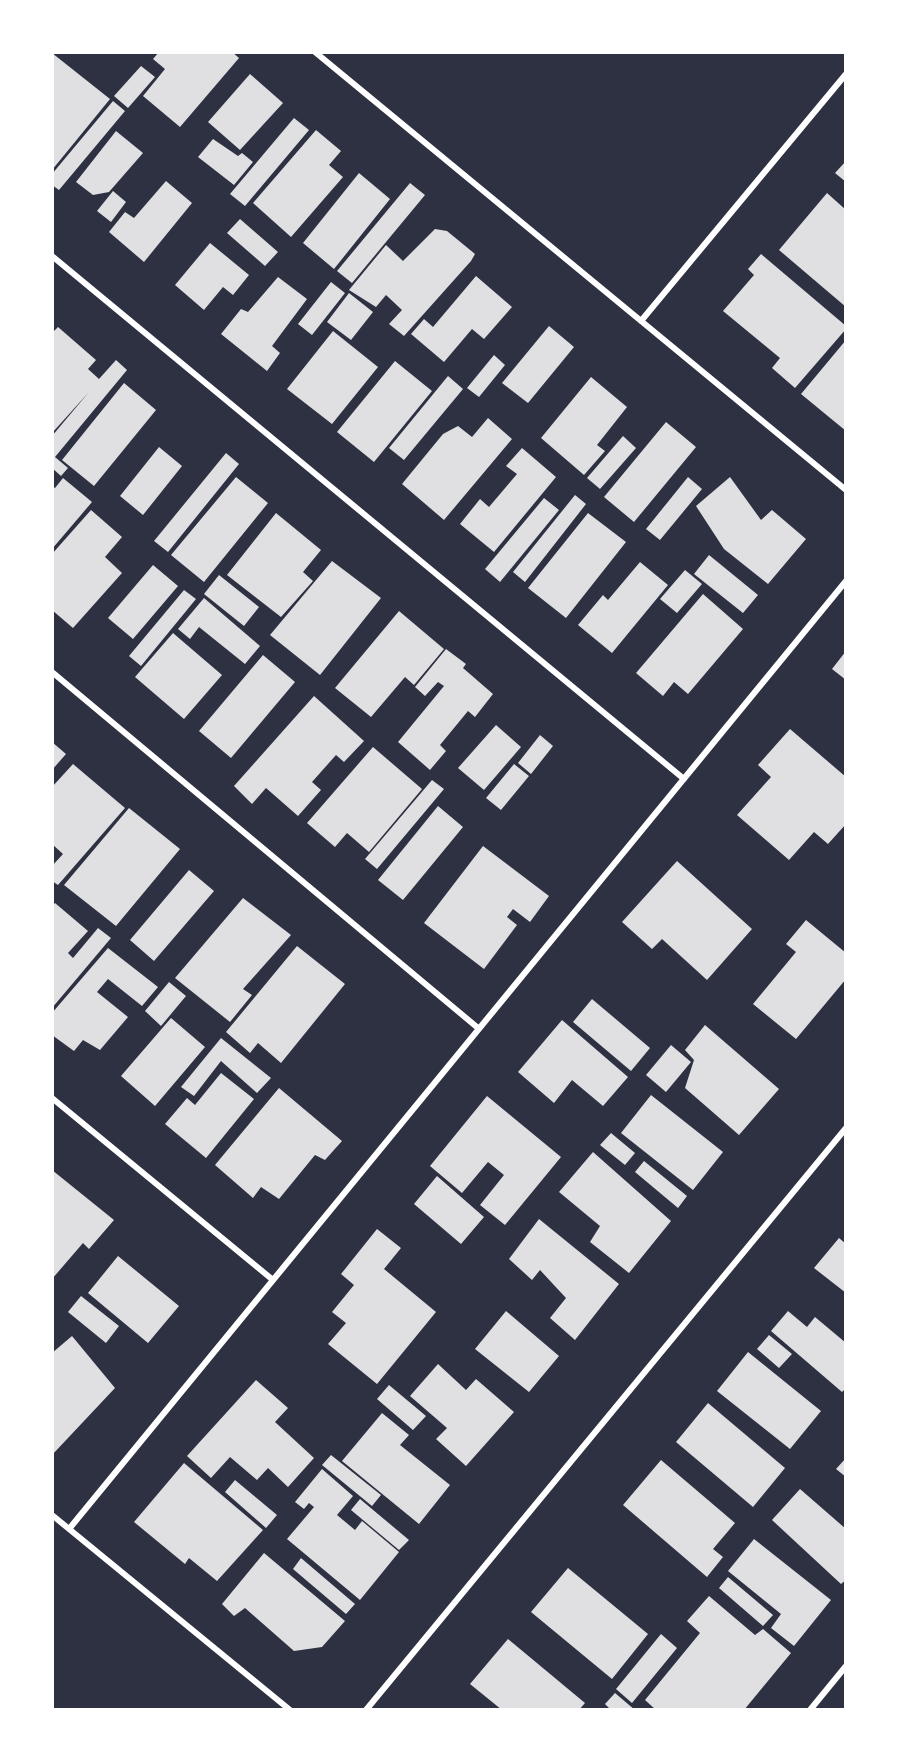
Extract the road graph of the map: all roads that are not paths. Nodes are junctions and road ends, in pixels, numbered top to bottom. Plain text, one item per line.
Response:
1 (315, 52) edge
2 (846, 74) edge
3 (52, 256) edge
4 (641, 321) junction
5 (846, 490) edge
6 (846, 581) edge
7 (52, 672) edge
8 (684, 779) junction
9 (478, 1028) junction
10 (52, 1098) edge
11 (846, 1128) edge
12 (273, 1280) junction
13 (52, 1515) edge
14 (69, 1529) junction
15 (846, 1666) edge
16 (290, 1710) edge
17 (366, 1710) edge
18 (810, 1710) edge

1 - 4 street
2 - 4 street
3 - 8 street
4 - 5 street
6 - 8 street
7 - 9 street
8 - 9 street
9 - 12 street
10 - 12 street
11 - 17 street
12 - 14 street
13 - 14 street
14 - 16 street
15 - 18 street

